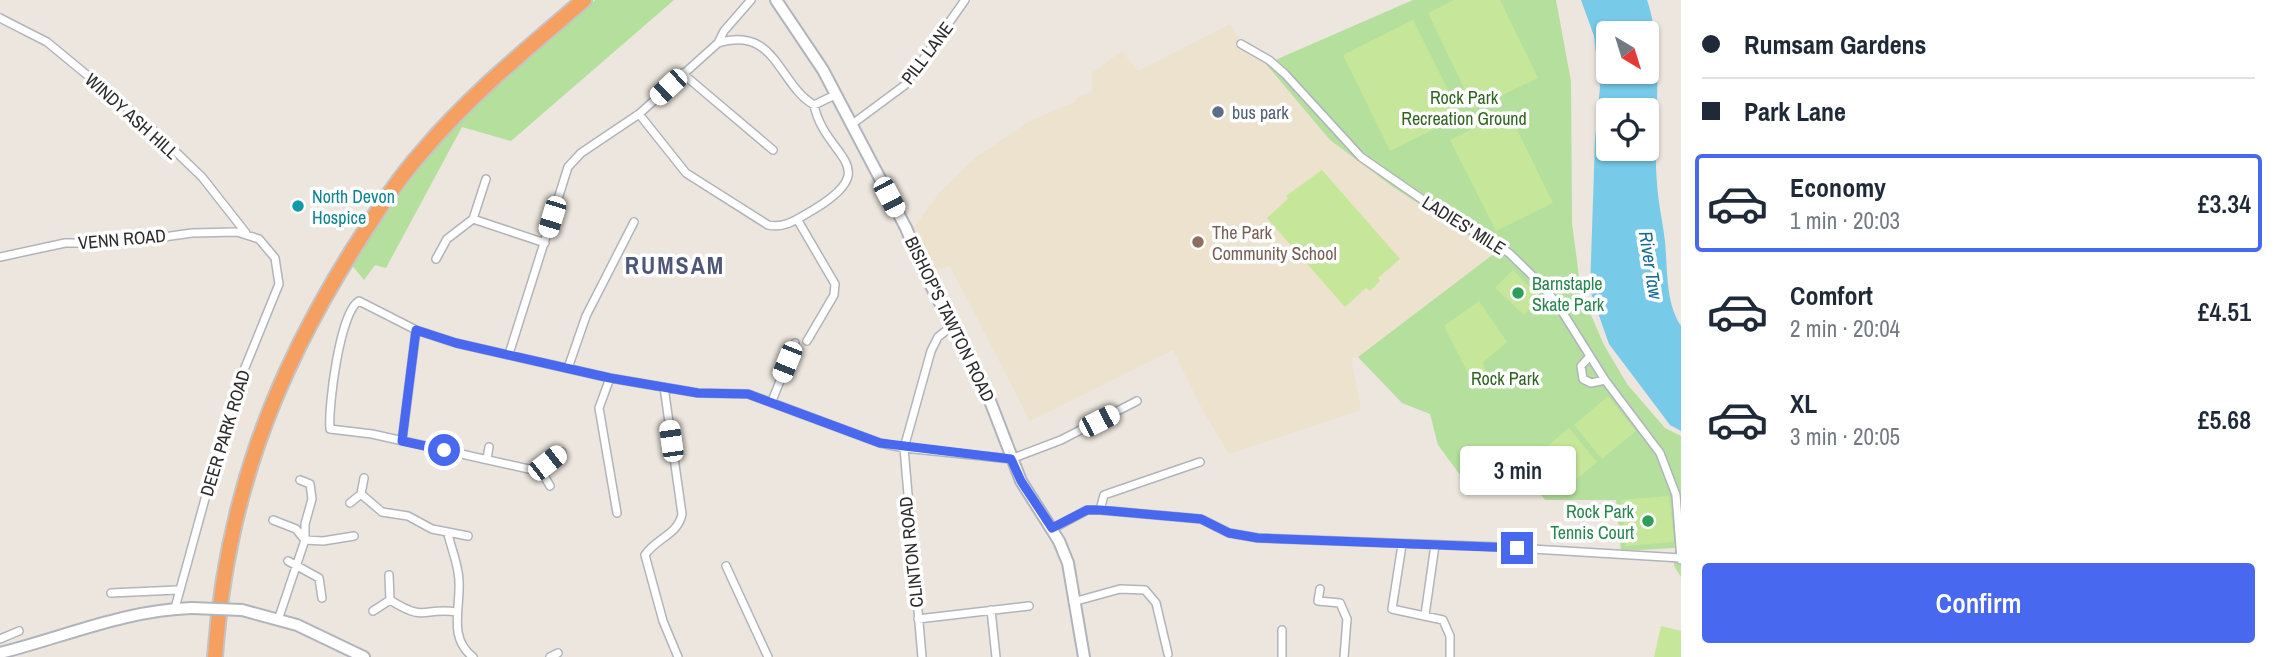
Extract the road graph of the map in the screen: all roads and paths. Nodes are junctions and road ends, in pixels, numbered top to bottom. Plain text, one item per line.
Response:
1 (583, 0) edge
2 (751, 0) edge
3 (776, 0) edge
4 (965, 0) edge
5 (0, 18) edge
6 (718, 43) junction
7 (1241, 44) dead end
8 (682, 73) junction
9 (835, 95) junction
10 (814, 105) junction
11 (639, 114) junction
12 (851, 125) junction
13 (773, 150) dead end
14 (486, 178) dead end
15 (797, 219) junction
16 (476, 220) junction
17 (634, 222) dead end
18 (246, 233) junction
19 (545, 243) junction
20 (0, 257) edge
21 (436, 259) dead end
22 (952, 326) junction
23 (416, 330) junction
24 (807, 341) dead end
25 (795, 342) dead end
26 (509, 354) junction
27 (1590, 356) junction
28 (568, 368) junction
29 (610, 378) junction
30 (1605, 380) junction
31 (664, 387) junction
32 (772, 401) junction
33 (1137, 401) dead end
34 (402, 441) junction
35 (489, 447) dead end
36 (904, 448) junction
37 (562, 452) dead end
38 (487, 459) junction
39 (1011, 459) junction
40 (1200, 462) dead end
41 (542, 472) junction
42 (364, 478) dead end
43 (300, 480) dead end
44 (550, 486) dead end
45 (361, 494) junction
46 (624, 497) dead end
47 (614, 499) junction
48 (350, 503) dead end
49 (1100, 510) junction
50 (617, 513) dead end
51 (273, 520) dead end
52 (1052, 528) junction
53 (448, 534) junction
54 (354, 536) dead end
55 (468, 536) dead end
56 (305, 540) junction
57 (1402, 545) junction
58 (1435, 545) junction
59 (1681, 559) edge
60 (288, 561) dead end
61 (298, 565) junction
62 (726, 566) dead end
63 (389, 575) dead end
64 (1320, 589) dead end
65 (177, 590) junction
66 (111, 593) dead end
67 (322, 598) dead end
68 (390, 600) junction
69 (1073, 602) junction
70 (1029, 606) dead end
71 (175, 608) junction
72 (991, 610) junction
73 (373, 611) dead end
74 (457, 612) junction
75 (1425, 615) junction
76 (918, 619) junction
77 (278, 620) junction
78 (1282, 630) dead end
79 (19, 631) dead end
80 (0, 639) edge
81 (0, 653) edge
82 (558, 653) dead end
83 (1168, 654) dead end
84 (359, 656) edge
85 (215, 657) edge
86 (473, 657) edge
87 (550, 657) edge
88 (678, 657) edge
89 (768, 657) edge
90 (922, 657) edge
91 (996, 657) edge
92 (1084, 657) edge
93 (1282, 657) edge
94 (1344, 657) edge
95 (1450, 657) edge

1 - 85 highway
2 - 6 street
3 - 9 main road, BISHOP'S TAWTON ROAD
4 - 12 street, PILL LANE
5 - 18 street, WINDY ASH HILL
6 - 8 street
6 - 10 street
7 - 27 street, LADIES' MILE
8 - 11 street
8 - 13 street
9 - 10 street
9 - 12 main road, BISHOP'S TAWTON ROAD
10 - 15 street
11 - 15 street
11 - 19 street
12 - 22 main road, BISHOP'S TAWTON ROAD
14 - 16 street
15 - 24 street
16 - 19 street
16 - 21 street
17 - 28 street
18 - 20 street, VENN ROAD
18 - 65 street, DEER PARK ROAD
19 - 26 street
22 - 36 street
22 - 39 main road, BISHOP'S TAWTON ROAD
23 - 26 street
23 - 34 street
23 - 34 street
25 - 32 street
26 - 28 street
27 - 30 street, LADIES' MILE
27 - 30 street
28 - 29 street
29 - 31 street
29 - 47 street
30 - 59 street, LADIES' MILE
31 - 32 street
31 - 88 street
32 - 36 street
33 - 39 street
34 - 38 street
35 - 38 street
36 - 39 street
36 - 76 street, CLINTON ROAD
37 - 41 street
38 - 41 street
39 - 52 main road, BISHOP'S TAWTON ROAD
40 - 49 street
41 - 44 street
42 - 45 street
43 - 56 street
45 - 48 street
45 - 53 street
46 - 47 street
47 - 50 street
49 - 52 street
49 - 57 street
51 - 56 street
52 - 69 main road, BISHOP'S TAWTON ROAD
53 - 55 street
53 - 74 street
54 - 56 street
56 - 61 street
57 - 58 street
57 - 75 street
58 - 59 street
58 - 75 street
60 - 61 street
61 - 67 street
61 - 77 street
62 - 89 street
63 - 68 street
64 - 94 street
65 - 66 street
65 - 71 street, DEER PARK ROAD
68 - 73 street
68 - 74 street
69 - 83 street
69 - 92 main road, BISHOP'S TAWTON ROAD
70 - 72 street
71 - 77 main road, bridge
71 - 81 main road
72 - 76 street
72 - 91 street
74 - 86 street
75 - 95 street
76 - 90 street, CLINTON ROAD
77 - 84 main road
78 - 93 street
79 - 80 street
82 - 87 street

